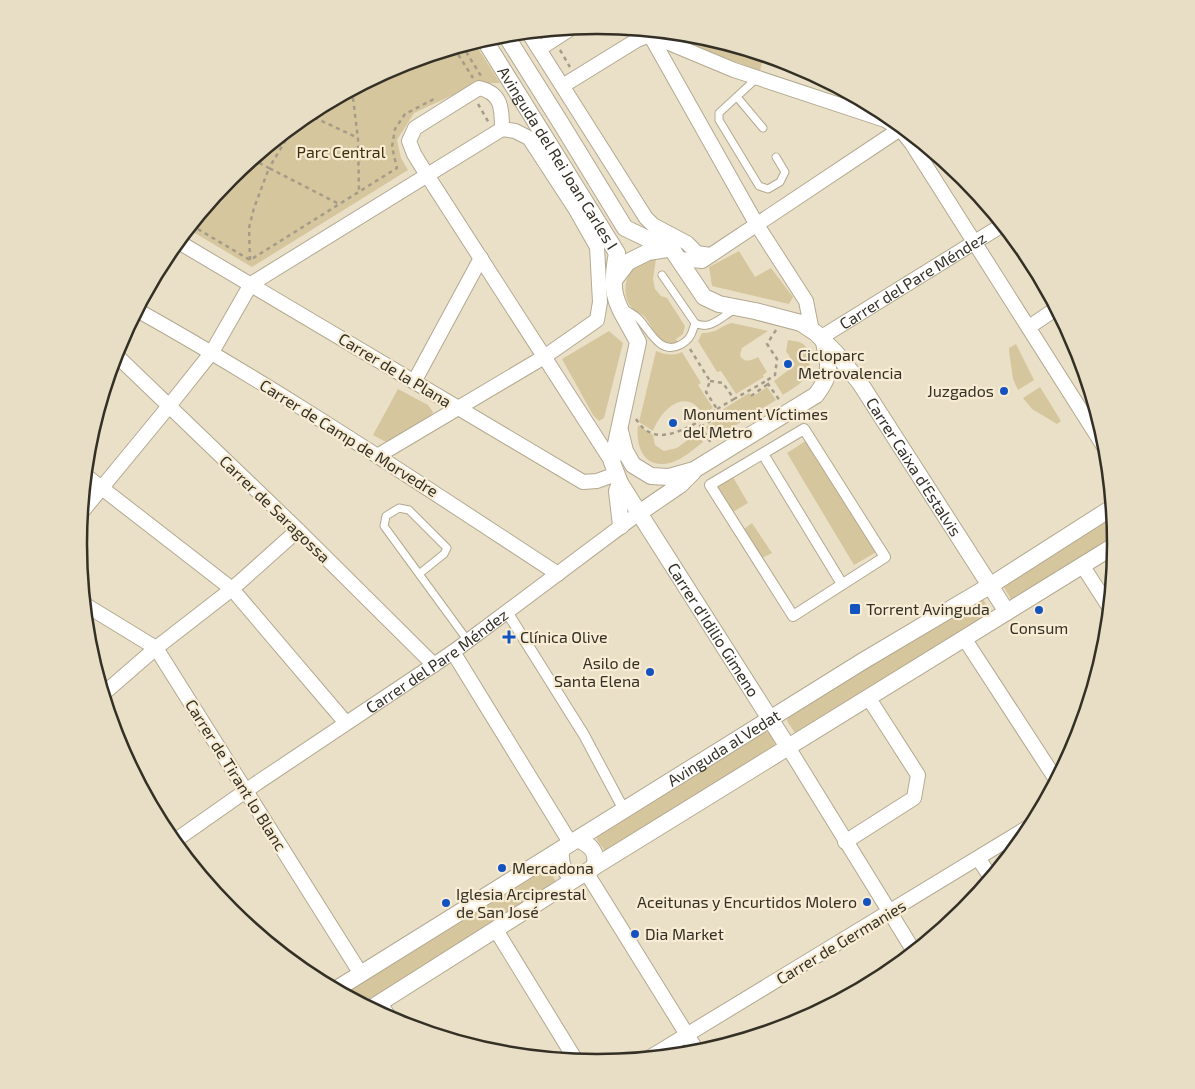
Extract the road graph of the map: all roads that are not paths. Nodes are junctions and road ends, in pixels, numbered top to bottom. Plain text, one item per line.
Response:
1 (560, 35) edge
2 (646, 36) edge
3 (651, 37) edge
4 (656, 37) edge
5 (532, 38) edge
6 (510, 42) edge
7 (488, 46) edge
8 (539, 49) junction
9 (758, 78) junction
10 (564, 86) junction
11 (738, 97) junction
12 (877, 117) edge
13 (763, 128) dead end
14 (895, 130) edge
15 (498, 131) junction
16 (909, 140) edge
17 (776, 158) dead end
18 (427, 175) junction
19 (652, 225) junction
20 (757, 225) junction
21 (998, 228) edge
22 (975, 243) junction
23 (184, 245) edge
24 (597, 246) junction
25 (669, 251) junction
26 (710, 256) junction
27 (481, 258) junction
28 (662, 275) dead end
29 (614, 281) junction
30 (251, 284) junction
31 (616, 304) junction
32 (739, 308) junction
33 (1052, 312) edge
34 (142, 313) edge
35 (627, 323) junction
36 (694, 323) junction
37 (1029, 327) junction
38 (819, 337) junction
39 (212, 352) junction
40 (544, 356) junction
41 (122, 360) edge
42 (414, 382) junction
43 (169, 406) junction
44 (458, 408) junction
45 (1091, 412) edge
46 (619, 426) junction
47 (763, 454) junction
48 (379, 455) junction
49 (694, 470) junction
50 (616, 473) junction
51 (91, 480) edge
52 (101, 488) junction
53 (89, 503) edge
54 (1107, 511) edge
55 (639, 512) junction
56 (621, 526) junction
57 (298, 530) junction
58 (1108, 549) edge
59 (1082, 565) junction
60 (419, 574) junction
61 (558, 574) junction
62 (842, 584) junction
63 (990, 586) junction
64 (232, 589) junction
65 (1105, 602) edge
66 (91, 608) edge
67 (507, 612) junction
68 (1007, 612) junction
69 (964, 638) junction
70 (468, 641) junction
71 (156, 648) junction
72 (453, 652) junction
73 (434, 665) junction
74 (108, 690) edge
75 (868, 697) junction
76 (770, 720) junction
77 (346, 723) junction
78 (788, 747) junction
79 (1053, 775) edge
80 (246, 791) junction
81 (624, 810) junction
82 (1018, 833) edge
83 (180, 837) edge
84 (845, 842) junction
85 (570, 845) junction
86 (978, 858) junction
87 (586, 873) junction
88 (988, 873) edge
89 (890, 913) junction
90 (496, 930) junction
91 (911, 947) edge
92 (361, 974) junction
93 (341, 986) edge
94 (377, 1005) edge
95 (687, 1034) junction
96 (694, 1046) edge
97 (659, 1051) edge
98 (572, 1054) edge

1 - 8 street
2 - 10 street
3 - 20 street
4 - 9 street
5 - 8 street
6 - 25 street, Avinguda del Rei Joan Carles I
7 - 29 street, Avinguda del Rei Joan Carles I
8 - 10 street
9 - 11 lane
9 - 12 street
10 - 19 street
11 - 13 lane
11 - 17 lane
14 - 20 street
15 - 18 street
15 - 18 street
15 - 24 street, Avinguda del Rei Joan Carles I
16 - 22 street
18 - 27 street
18 - 30 street
19 - 25 street
19 - 26 street
20 - 26 street
20 - 38 street
21 - 22 street, Carrer del Pare Méndez
22 - 37 street
22 - 38 street, Carrer del Pare Méndez
23 - 30 street, Carrer de la Plana
24 - 35 street, Avinguda del Rei Joan Carles I
24 - 40 street, Avinguda del Rei Joan Carles I
25 - 26 street
25 - 29 street, Avinguda del Rei Joan Carles I
25 - 32 street, Carrer Caixa d'Estalvis
27 - 40 street
27 - 42 street
28 - 36 lane
29 - 31 street, Avinguda del Rei Joan Carles I
30 - 39 street
30 - 42 street, Carrer de la Plana
31 - 35 street, Avinguda del Rei Joan Carles I
31 - 36 lane
32 - 36 lane
32 - 38 street, Carrer Caixa d'Estalvis
33 - 37 street
34 - 39 street, Carrer de Camp de Morvedre
35 - 46 street, Avinguda del Rei Joan Carles I
37 - 45 street
38 - 49 street, Carrer del Pare Méndez
38 - 63 street, Carrer Caixa d'Estalvis
39 - 43 street
39 - 48 street, Carrer de Camp de Morvedre
40 - 44 street
40 - 50 street
41 - 43 street, Carrer de Saragossa
42 - 44 street, Carrer de la Plana
43 - 52 street
43 - 57 street, Carrer de Saragossa
44 - 48 street
44 - 50 street, Carrer de la Plana
46 - 49 street, Carrer del Pare Méndez
46 - 50 street, Avinguda del Rei Joan Carles I
47 - 62 street
47 - 62 street
47 - 62 street
48 - 61 street, Carrer de Camp de Morvedre
49 - 55 street, Carrer del Pare Méndez
50 - 55 street
50 - 56 street, Avinguda del Rei Joan Carles I
51 - 52 street
52 - 53 street
52 - 64 street
54 - 63 street, Avinguda al Vedat
55 - 56 street, Carrer del Pare Méndez
55 - 76 street, Carrer d'Idilio Gimeno
56 - 61 street, Carrer del Pare Méndez
57 - 64 street
57 - 73 street, Carrer de Saragossa
58 - 59 street, Avinguda al Vedat
59 - 65 street
59 - 68 street, Avinguda al Vedat
60 - 60 lane
60 - 70 lane
61 - 67 street, Carrer del Pare Méndez
63 - 68 street, Carrer Caixa d'Estalvis
63 - 76 street, Avinguda al Vedat
64 - 71 street
64 - 77 street
66 - 71 street, Carrer de Tirant lo Blanc
67 - 70 street, Carrer del Pare Méndez
67 - 81 street
68 - 69 street, Avinguda al Vedat
69 - 75 street, Avinguda al Vedat
69 - 79 street
70 - 72 street, Carrer del Pare Méndez
71 - 74 street
71 - 80 street, Carrer de Tirant lo Blanc
72 - 73 street, Carrer del Pare Méndez
72 - 85 street
73 - 77 street, Carrer del Pare Méndez
75 - 78 street, Avinguda al Vedat
75 - 84 street
76 - 78 street, Carrer d'Idilio Gimeno
76 - 81 street, Avinguda al Vedat
77 - 80 street, Carrer del Pare Méndez
78 - 84 street
78 - 87 street, Avinguda al Vedat
80 - 83 street, Carrer del Pare Méndez
80 - 92 street, Carrer de Tirant lo Blanc
81 - 85 street, Avinguda al Vedat
82 - 86 street, Carrer de Germanies
84 - 89 street
85 - 87 street
85 - 87 street
85 - 92 street, Avinguda al Vedat
86 - 88 street
86 - 89 street, Carrer de Germanies
87 - 90 street, Avinguda al Vedat
87 - 95 street
89 - 91 street
89 - 95 street, Carrer de Germanies
90 - 94 street, Avinguda al Vedat
90 - 98 street
92 - 93 street, Avinguda al Vedat
95 - 96 street
95 - 97 street, Carrer de Germanies

